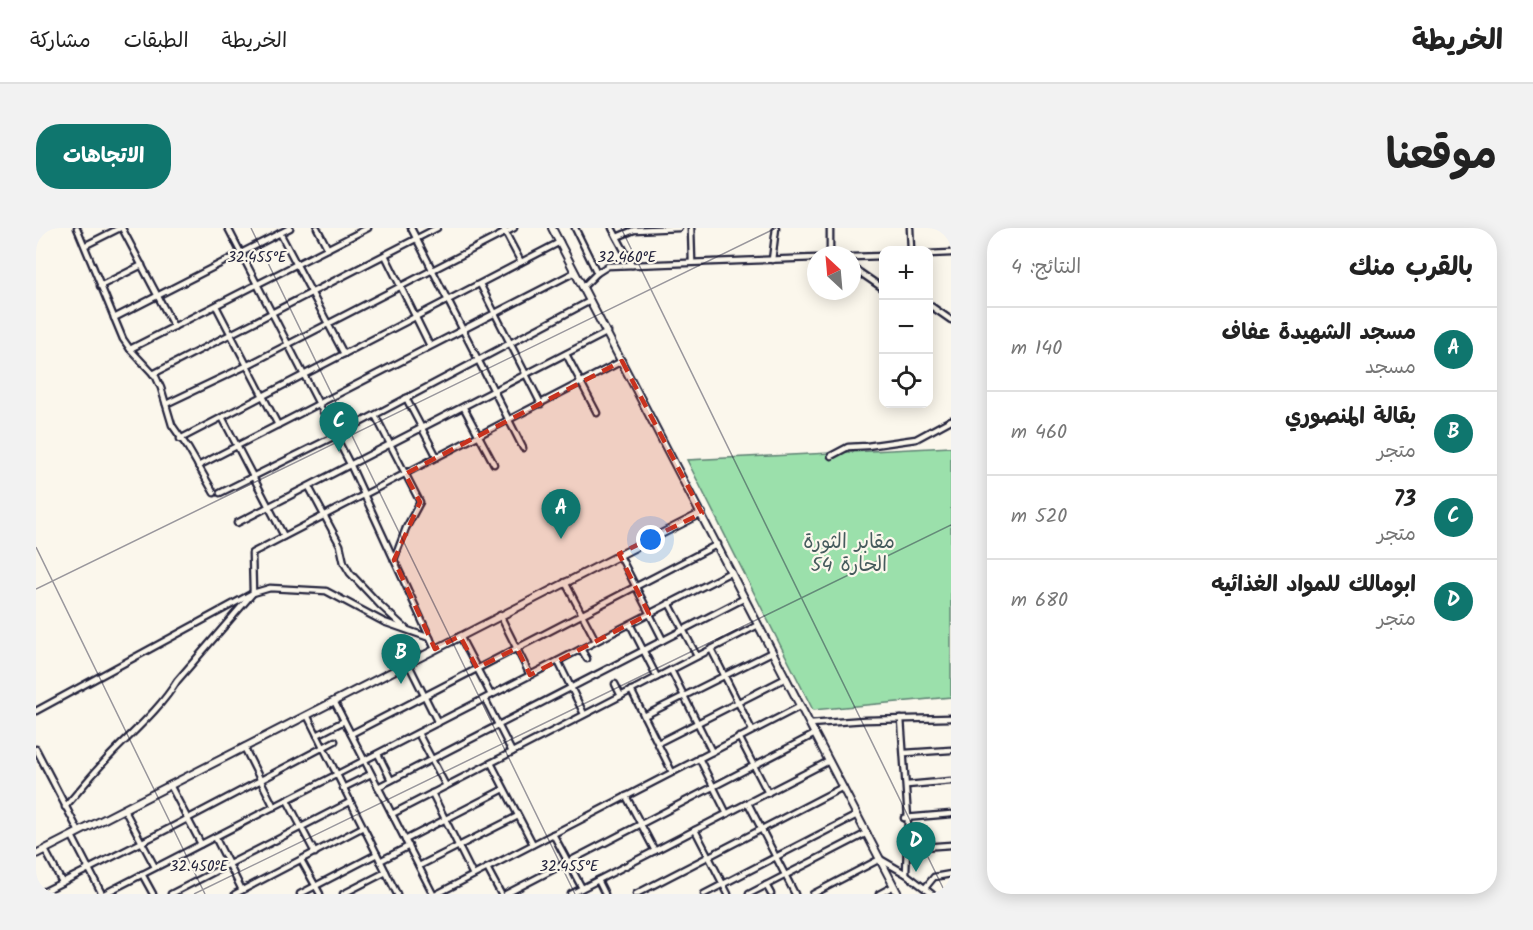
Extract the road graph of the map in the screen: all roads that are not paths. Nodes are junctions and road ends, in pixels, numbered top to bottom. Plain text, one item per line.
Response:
1 (132, 228) edge
2 (228, 228) edge
3 (317, 228) edge
4 (368, 228) edge
5 (411, 228) edge
6 (437, 228) edge
7 (514, 228) edge
8 (552, 228) edge
9 (575, 228) edge
10 (612, 228) edge
11 (679, 228) edge
12 (691, 228) edge
13 (776, 228) edge
14 (830, 228) edge
15 (910, 228) edge
16 (79, 229) edge
17 (122, 229) edge
18 (634, 229) edge
19 (285, 230) edge
20 (504, 230) edge
21 (617, 237) junction
22 (416, 239) junction
23 (560, 242) junction
24 (86, 245) junction
25 (830, 246) edge
26 (911, 246) edge
27 (328, 249) junction
28 (951, 253) edge
29 (241, 254) junction
30 (933, 254) edge
31 (385, 255) junction
32 (879, 255) edge
33 (861, 256) edge
34 (807, 258) edge
35 (772, 260) junction
36 (521, 262) junction
37 (692, 262) junction
38 (296, 264) junction
39 (142, 265) junction
40 (632, 265) junction
41 (433, 270) junction
42 (575, 272) junction
43 (597, 273) junction
44 (861, 273) edge
45 (257, 284) junction
46 (480, 284) junction
47 (100, 286) junction
48 (879, 286) edge
49 (401, 287) junction
50 (583, 287) junction
51 (311, 293) junction
52 (158, 297) junction
53 (447, 300) junction
54 (591, 301) junction
55 (216, 306) junction
56 (933, 307) edge
57 (272, 313) junction
58 (494, 313) junction
59 (416, 317) junction
60 (114, 318) junction
61 (951, 320) edge
62 (328, 324) junction
63 (174, 327) junction
64 (462, 329) junction
65 (608, 332) junction
66 (230, 334) junction
67 (288, 344) junction
68 (510, 345) junction
69 (430, 346) junction
70 (130, 349) junction
71 (344, 354) junction
72 (566, 354) junction
73 (479, 361) junction
74 (622, 361) junction
75 (246, 366) junction
76 (153, 374) junction
77 (304, 375) junction
78 (525, 375) junction
79 (581, 382) junction
80 (494, 391) junction
81 (262, 396) junction
82 (406, 398) junction
83 (166, 404) junction
84 (541, 404) junction
85 (319, 405) junction
86 (464, 408) junction
87 (597, 412) dead end
88 (375, 415) junction
89 (222, 417) junction
90 (509, 420) junction
91 (951, 420) edge
92 (278, 425) junction
93 (422, 429) junction
94 (479, 435) junction
95 (335, 436) junction
96 (180, 439) junction
97 (391, 445) junction
98 (237, 447) junction
99 (523, 448) dead end
100 (831, 456) dead end
101 (437, 457) junction
102 (494, 464) dead end
103 (198, 466) junction
104 (351, 466) junction
105 (405, 474) junction
106 (253, 477) junction
107 (309, 487) junction
108 (365, 495) junction
109 (268, 507) junction
110 (702, 513) junction
111 (323, 515) junction
112 (237, 523) dead end
113 (284, 536) junction
114 (718, 544) junction
115 (619, 554) junction
116 (394, 560) junction
117 (731, 572) junction
118 (565, 582) junction
119 (635, 587) junction
120 (253, 593) junction
121 (745, 598) junction
122 (669, 603) junction
123 (582, 614) junction
124 (649, 614) junction
125 (500, 615) junction
126 (630, 624) junction
127 (758, 625) junction
128 (683, 629) junction
129 (408, 631) junction
130 (460, 636) junction
131 (430, 638) junction
132 (663, 640) junction
133 (596, 641) junction
134 (516, 648) junction
135 (435, 649) junction
136 (582, 649) junction
137 (711, 649) junction
138 (644, 650) junction
139 (772, 652) junction
140 (698, 656) junction
141 (587, 659) dead end
142 (558, 661) junction
143 (408, 663) junction
144 (477, 668) junction
145 (671, 670) junction
146 (530, 675) junction
147 (725, 676) junction
148 (657, 677) junction
149 (786, 678) junction
150 (615, 684) dead end
151 (571, 687) junction
152 (631, 690) junction
153 (491, 695) junction
154 (424, 696) junction
155 (621, 696) junction
156 (684, 696) junction
157 (485, 699) junction
158 (334, 701) junction
159 (738, 702) junction
160 (801, 705) junction
161 (36, 711) edge
162 (584, 714) junction
163 (306, 715) junction
164 (644, 716) junction
165 (951, 718) edge
166 (901, 719) junction
167 (344, 721) junction
168 (438, 723) junction
169 (698, 723) junction
170 (810, 724) junction
171 (498, 725) junction
172 (753, 730) junction
173 (418, 733) junction
174 (351, 734) junction
175 (815, 734) junction
176 (317, 735) junction
177 (739, 737) junction
178 (335, 741) dead end
179 (658, 743) junction
180 (244, 747) junction
181 (36, 748) edge
182 (323, 748) junction
183 (951, 750) edge
184 (512, 752) junction
185 (712, 752) junction
186 (904, 753) junction
187 (378, 754) junction
188 (699, 758) junction
189 (432, 759) junction
190 (364, 761) junction
191 (830, 761) junction
192 (491, 763) junction
193 (754, 765) junction
194 (672, 772) junction
195 (337, 774) junction
196 (371, 774) junction
197 (261, 780) junction
198 (391, 780) junction
199 (951, 781) edge
200 (170, 785) junction
201 (907, 785) junction
202 (446, 786) junction
203 (713, 786) junction
204 (378, 787) junction
205 (843, 787) junction
206 (343, 788) junction
207 (504, 789) junction
208 (432, 793) junction
209 (768, 793) junction
210 (626, 796) junction
211 (287, 800) junction
212 (350, 802) junction
213 (748, 803) junction
214 (65, 807) junction
215 (274, 807) junction
216 (124, 809) junction
217 (392, 814) junction
218 (727, 814) junction
219 (951, 814) edge
220 (857, 815) junction
221 (518, 816) junction
222 (906, 818) junction
223 (188, 819) junction
224 (445, 819) junction
225 (641, 824) junction
226 (302, 827) junction
227 (363, 827) junction
228 (762, 829) junction
229 (695, 830) junction
230 (79, 832) junction
231 (867, 833) junction
232 (553, 834) junction
233 (72, 836) junction
234 (215, 837) junction
235 (405, 840) junction
236 (141, 842) junction
237 (201, 844) junction
238 (533, 844) junction
239 (951, 845) edge
240 (409, 846) junction
241 (459, 846) junction
242 (908, 848) junction
243 (45, 850) junction
244 (655, 851) junction
245 (315, 853) junction
246 (36, 854) edge
247 (377, 854) junction
248 (709, 856) junction
249 (776, 857) junction
250 (880, 859) junction
251 (301, 860) junction
252 (380, 861) junction
253 (568, 862) junction
254 (229, 864) junction
255 (419, 866) junction
256 (155, 867) junction
257 (89, 868) junction
258 (487, 868) junction
259 (386, 872) junction
260 (142, 874) junction
261 (906, 874) junction
262 (951, 874) edge
263 (473, 875) junction
264 (785, 875) junction
265 (598, 880) junction
266 (63, 882) junction
267 (723, 884) junction
268 (766, 885) junction
269 (315, 886) junction
270 (894, 886) junction
271 (582, 888) junction
272 (925, 888) junction
273 (242, 890) junction
274 (647, 892) edge
275 (39, 894) edge
276 (103, 894) edge
277 (153, 894) edge
278 (171, 894) edge
279 (235, 894) edge
280 (300, 894) edge
281 (320, 894) edge
282 (343, 894) edge
283 (397, 894) edge
284 (435, 894) edge
285 (501, 894) edge
286 (506, 894) edge
287 (571, 894) edge
288 (605, 894) edge
289 (636, 894) edge
290 (704, 894) edge
291 (728, 894) edge
292 (748, 894) edge
293 (771, 894) edge
294 (795, 894) edge
295 (813, 894) edge
296 (879, 894) edge
297 (898, 894) edge
298 (932, 894) edge

1 - 17 street
2 - 29 street
3 - 27 street
4 - 27 street
5 - 22 street
6 - 22 street
7 - 20 street
8 - 23 main road
9 - 43 street
10 - 21 street
11 - 18 street
12 - 37 street
13 - 35 street
14 - 25 street
15 - 26 street
16 - 24 street
17 - 24 street
17 - 39 street
18 - 21 street
19 - 29 street
19 - 38 street
20 - 36 street
20 - 41 street
21 - 40 street
22 - 31 street
22 - 41 street
23 - 36 street
23 - 42 main road
24 - 47 street
27 - 38 street
28 - 30 street
29 - 45 street
29 - 52 street
31 - 49 street
31 - 51 street
32 - 33 street
34 - 35 street
35 - 37 street
36 - 46 street
37 - 40 street
38 - 45 street
38 - 51 street
39 - 47 street
39 - 52 street
40 - 43 street
41 - 49 street
41 - 53 street
42 - 50 main road
42 - 58 street
43 - 50 street
44 - 48 street
45 - 55 street
45 - 57 street
46 - 53 street
46 - 58 street
47 - 60 street
49 - 59 street
49 - 62 street
50 - 54 main road
51 - 57 street
51 - 62 street
52 - 60 street
52 - 63 street
53 - 59 street
53 - 64 street
54 - 65 main road
54 - 68 street
55 - 63 street
55 - 66 street
56 - 61 street
57 - 66 street
57 - 67 street
58 - 64 street
58 - 68 street
59 - 69 street
59 - 71 street
60 - 70 street
62 - 67 street
62 - 71 street
63 - 70 street
64 - 69 street
64 - 73 street
65 - 72 street
65 - 74 main road
66 - 75 street
66 - 76 street
67 - 75 street
67 - 77 street
68 - 73 street
68 - 78 street
69 - 85 street
70 - 76 street
71 - 77 street
72 - 78 street
72 - 79 street
73 - 80 street
73 - 82 street
74 - 79 street
74 - 110 main road
75 - 81 street
75 - 83 street
76 - 83 street
77 - 81 street
77 - 85 street
78 - 80 street
78 - 84 street
79 - 84 street
79 - 87 street
80 - 86 street
80 - 90 street
81 - 89 street
81 - 92 street
82 - 88 street
82 - 93 street
83 - 96 street
84 - 90 street
85 - 92 street
85 - 95 street
86 - 93 street
86 - 94 street
88 - 95 street
88 - 97 street
89 - 96 street
89 - 98 street
90 - 94 street
90 - 99 street
91 - 100 street
92 - 98 street
93 - 97 street
93 - 101 street
94 - 101 street
94 - 102 street
95 - 104 street
95 - 106 street
96 - 103 street
97 - 104 street
97 - 105 street
98 - 103 street
98 - 106 street
101 - 105 street
103 - 106 street
104 - 107 street
104 - 108 street
105 - 108 street
105 - 116 street
106 - 109 street
107 - 109 street
107 - 111 street
108 - 111 street
108 - 116 street
109 - 112 street
109 - 113 street
110 - 114 main road
110 - 115 main road
111 - 113 street
111 - 129 street
113 - 120 street
114 - 117 main road
114 - 119 street
115 - 118 main road
115 - 119 street
116 - 131 street
117 - 121 main road
117 - 122 street
118 - 123 street
118 - 125 main road
119 - 123 street
119 - 124 street
120 - 129 street
120 - 161 street
120 - 214 street
121 - 127 main road
121 - 128 street
122 - 124 street
122 - 128 street
123 - 133 street
123 - 134 street
124 - 126 street
124 - 132 street
125 - 130 main road
125 - 134 street
126 - 133 street
126 - 138 street
127 - 137 street
127 - 139 main road
128 - 132 street
128 - 140 street
129 - 131 street
130 - 135 main road
130 - 144 street
131 - 135 street
132 - 138 street
133 - 136 street
134 - 144 street
134 - 146 street
135 - 143 main road
136 - 141 street
136 - 142 street
137 - 140 street
137 - 147 street
138 - 148 street
138 - 151 street
139 - 147 street
139 - 149 main road
140 - 145 street
142 - 146 street
142 - 151 street
143 - 154 street
143 - 158 main road
144 - 153 street
144 - 154 street
145 - 148 street
145 - 156 street
146 - 153 street
147 - 156 street
147 - 159 street
148 - 152 street
149 - 159 street
149 - 160 main road
150 - 155 street
151 - 162 street
151 - 171 street
152 - 155 street
152 - 164 street
153 - 157 street
154 - 168 street
154 - 174 street
155 - 162 street
156 - 164 street
156 - 169 street
157 - 168 street
157 - 171 street
158 - 163 main road
158 - 167 street
159 - 169 street
159 - 172 street
160 - 170 main road
160 - 172 street
162 - 184 street
163 - 176 street
163 - 180 main road
164 - 179 street
165 - 166 street
166 - 170 street
166 - 186 street
167 - 174 street
167 - 176 street
168 - 173 street
169 - 179 street
169 - 185 street
170 - 175 main road
171 - 184 street
171 - 189 street
172 - 177 street
173 - 187 street
173 - 189 street
174 - 190 street
175 - 191 main road
175 - 193 street
176 - 182 street
177 - 185 street
177 - 193 street
178 - 182 street
179 - 194 street
180 - 197 street
180 - 200 main road
181 - 214 street
182 - 195 street
182 - 197 street
183 - 186 street
184 - 192 street
185 - 188 street
186 - 201 street
187 - 190 street
187 - 198 street
188 - 194 street
188 - 203 street
189 - 198 street
189 - 202 street
190 - 195 street
190 - 196 street
191 - 205 main road
191 - 209 street
192 - 202 street
192 - 207 street
193 - 203 street
193 - 209 street
194 - 210 street
195 - 206 street
195 - 211 street
196 - 204 street
196 - 206 street
197 - 215 street
197 - 223 street
198 - 204 street
199 - 201 street
200 - 216 main road
200 - 223 street
201 - 222 street
202 - 208 street
203 - 218 street
203 - 225 street
204 - 217 street
205 - 220 main road
205 - 228 street
206 - 212 street
207 - 221 street
207 - 224 street
208 - 217 street
208 - 224 street
209 - 213 street
210 - 225 street
210 - 232 street
211 - 215 street
211 - 226 street
212 - 226 street
212 - 227 street
213 - 218 street
213 - 228 street
214 - 230 street
215 - 234 street
216 - 230 main road
216 - 236 street
217 - 235 street
218 - 229 street
219 - 222 street
220 - 231 main road
220 - 249 street
221 - 238 street
221 - 241 street
222 - 242 street
223 - 236 street
223 - 237 street
224 - 235 street
224 - 241 street
225 - 244 street
225 - 253 street
226 - 245 street
226 - 254 street
227 - 245 street
227 - 247 street
228 - 248 street
228 - 249 street
229 - 244 street
229 - 248 street
230 - 233 main road
231 - 250 main road
231 - 264 street
232 - 238 street
232 - 253 street
233 - 243 main road
233 - 257 street
234 - 237 street
234 - 254 street
235 - 240 street
236 - 256 street
236 - 257 street
237 - 256 street
238 - 258 street
239 - 242 street
240 - 252 street
240 - 255 street
241 - 255 street
241 - 263 street
242 - 261 street
243 - 246 main road
243 - 266 street
244 - 265 street
245 - 251 street
247 - 252 street
247 - 269 street
248 - 267 street
248 - 274 street
249 - 264 street
249 - 267 street
250 - 261 street
250 - 270 main road
250 - 295 street
251 - 269 street
251 - 273 street
252 - 259 street
253 - 271 street
253 - 286 street
254 - 273 street
254 - 278 street
255 - 284 street
256 - 260 street
257 - 266 street
257 - 276 street
258 - 263 street
258 - 285 street
259 - 282 street
259 - 283 street
260 - 276 street
260 - 277 street
261 - 272 street
262 - 272 street
263 - 284 street
264 - 268 street
264 - 294 street
265 - 271 street
265 - 288 street
266 - 275 street
267 - 290 street
267 - 291 street
268 - 292 street
268 - 293 street
269 - 280 street
269 - 281 street
270 - 296 street
270 - 297 main road
271 - 287 street
272 - 298 street
273 - 279 street
274 - 289 street

